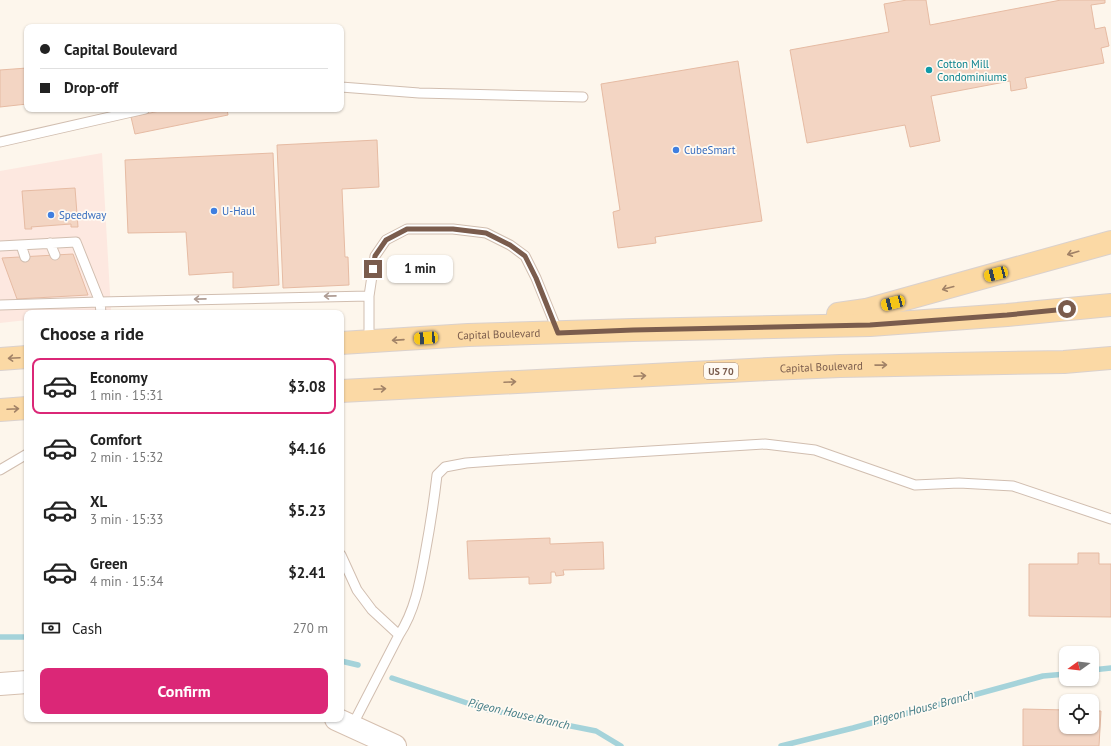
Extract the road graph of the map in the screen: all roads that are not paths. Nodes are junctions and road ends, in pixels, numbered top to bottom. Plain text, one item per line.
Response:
1 (344, 87) edge
2 (583, 97) dead end
3 (132, 112) edge
4 (0, 142) edge
5 (1111, 242) edge
6 (50, 243) junction
7 (21, 244) junction
8 (0, 246) edge
9 (55, 255) dead end
10 (25, 257) dead end
11 (369, 296) junction
12 (100, 302) junction
13 (0, 305) edge
14 (1111, 305) edge
15 (101, 310) edge
16 (709, 328) junction
17 (558, 333) junction
18 (370, 342) junction
19 (344, 343) edge
20 (24, 357) edge
21 (1111, 358) edge
22 (0, 359) edge
23 (344, 392) edge
24 (24, 408) edge
25 (0, 410) edge
26 (24, 456) edge
27 (0, 470) edge
28 (1111, 519) edge
29 (344, 562) edge
30 (399, 635) junction
31 (24, 682) edge
32 (0, 684) edge
33 (344, 723) edge
34 (395, 746) edge

1 - 2 lane
3 - 4 lane
5 -> 16 main road
6 - 7 lane
6 - 9 lane
6 - 12 lane
7 - 8 lane
7 - 10 lane
11 -> 12 lane
11 - 17 lane
11 - 18 lane
12 - 13 lane
12 - 15 lane
14 - 16 main road, Capital Boulevard
16 - 17 main road, Capital Boulevard
17 -> 18 main road, Capital Boulevard
18 - 19 main road, Capital Boulevard
20 -> 22 main road
23 -> 21 main road, Capital Boulevard / US 70
25 -> 24 main road
26 - 27 lane
28 - 30 lane
29 - 30 lane
30 - 33 lane
31 - 32 street
33 - 34 street

